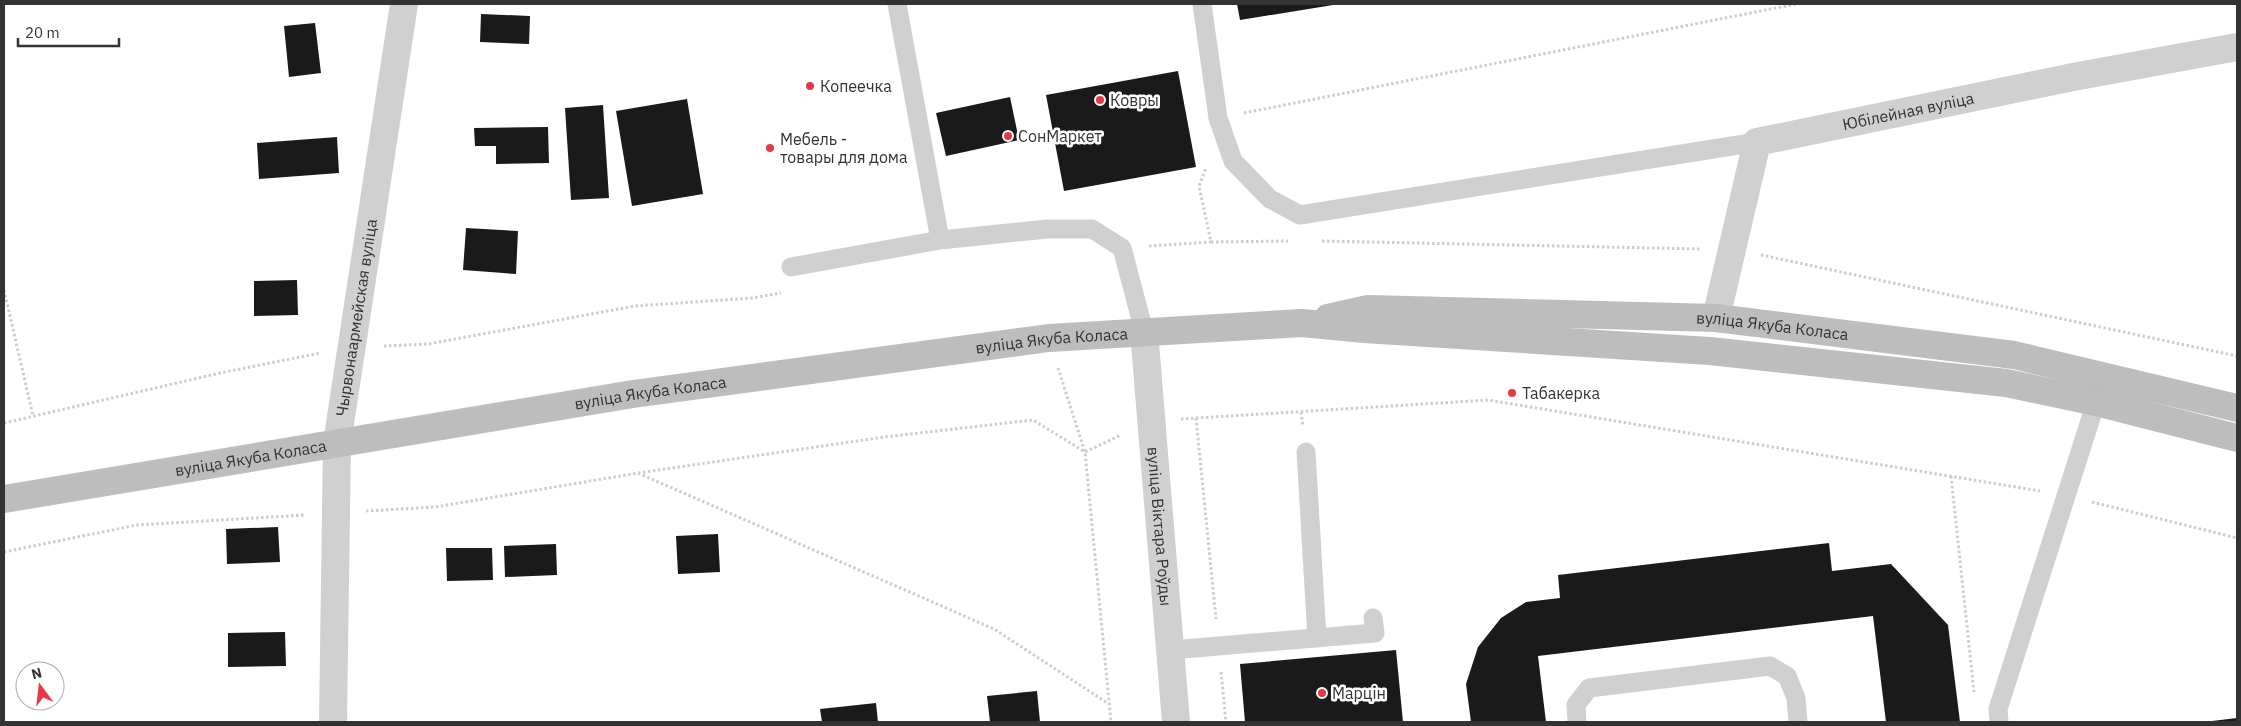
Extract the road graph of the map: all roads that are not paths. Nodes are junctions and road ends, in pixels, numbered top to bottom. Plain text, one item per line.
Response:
1 (404, 4) edge
2 (897, 4) edge
3 (1202, 4) edge
4 (2237, 47) edge
5 (1757, 142) junction
6 (940, 240) junction
7 (791, 267) dead end
8 (1716, 318) junction
9 (1302, 323) junction
10 (1144, 331) junction
11 (2096, 402) junction
12 (2237, 408) edge
13 (2237, 438) edge
14 (337, 443) junction
15 (1306, 452) dead end
16 (4, 499) edge
17 (1373, 618) dead end
18 (1317, 638) junction
19 (1170, 650) junction
20 (333, 722) edge
21 (1176, 722) edge
22 (1577, 722) edge
23 (1798, 722) edge
24 (1999, 722) edge

1 - 14 street, Чырвонаармейская вуліца
2 - 6 lane
3 - 5 lane
4 - 5 street, Юбілейная вуліца
5 - 8 street
6 - 7 lane
6 - 10 lane
8 - 9 main road, вуліца Якуба Коласа
8 - 12 main road, вуліца Якуба Коласа
9 - 10 main road, вуліца Якуба Коласа
9 - 11 main road, вуліца Якуба Коласа
10 - 14 main road, вуліца Якуба Коласа
10 - 19 street, вуліца Віктара Роўды
11 - 13 main road, вуліца Якуба Коласа
11 - 24 lane
14 - 16 main road, вуліца Якуба Коласа
14 - 20 street, Чырвонаармейская вуліца
15 - 18 lane
17 - 18 lane
18 - 19 lane
19 - 21 street, вуліца Віктара Роўды
22 - 23 lane

